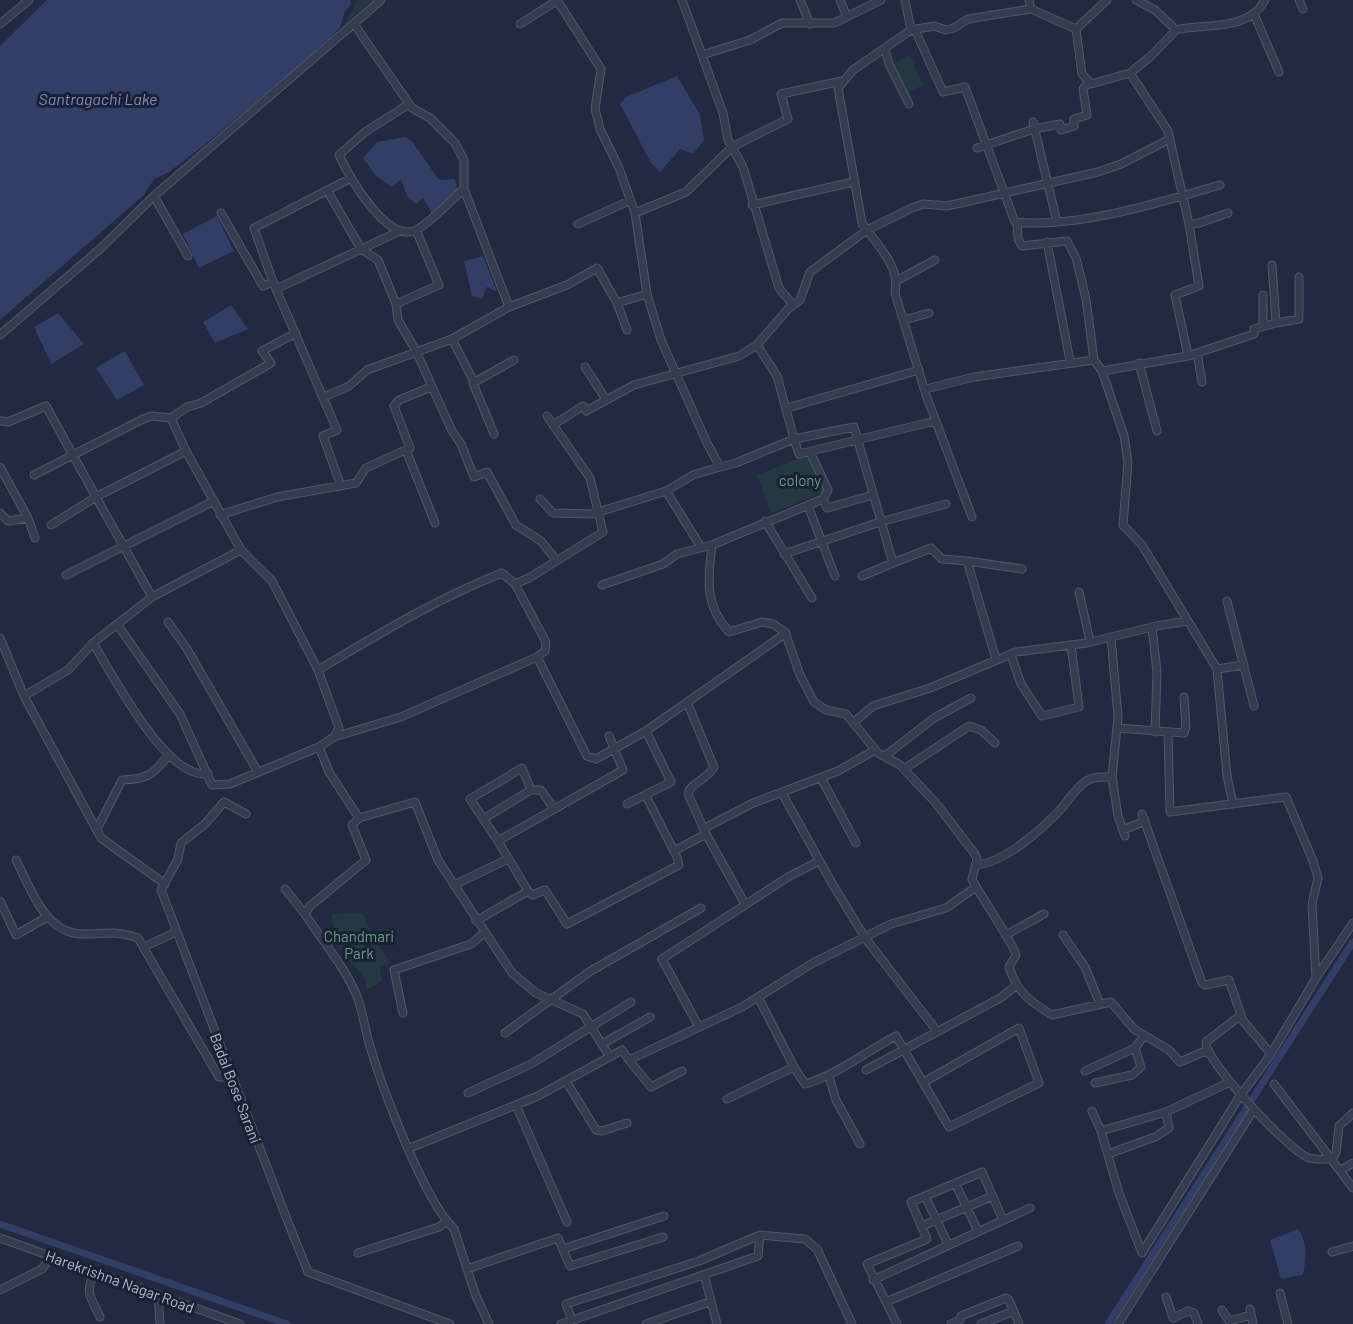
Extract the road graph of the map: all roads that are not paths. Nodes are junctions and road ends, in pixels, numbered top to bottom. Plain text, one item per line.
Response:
1 (28, 0) edge
2 (381, 0) edge
3 (558, 0) edge
4 (682, 0) edge
5 (800, 0) edge
6 (840, 0) edge
7 (881, 0) edge
8 (905, 0) edge
9 (1029, 0) edge
10 (1107, 0) edge
11 (1136, 0) edge
12 (1265, 0) edge
13 (1299, 0) edge
14 (1031, 9) junction
15 (1303, 9) dead end
16 (1254, 14) junction
17 (847, 17) junction
18 (0, 24) edge
19 (354, 24) junction
20 (520, 24) dead end
21 (810, 24) junction
22 (1076, 28) junction
23 (911, 30) junction
24 (1176, 30) junction
25 (885, 49) junction
26 (702, 55) junction
27 (1279, 72) dead end
28 (1130, 73) junction
29 (842, 81) junction
30 (1089, 82) junction
31 (409, 104) junction
32 (909, 104) dead end
33 (1034, 125) junction
34 (1170, 139) junction
35 (989, 146) junction
36 (732, 147) junction
37 (977, 148) dead end
38 (351, 178) junction
39 (853, 182) junction
40 (1047, 183) junction
41 (1220, 184) dead end
42 (464, 189) junction
43 (327, 190) junction
44 (1006, 192) junction
45 (154, 196) junction
46 (1181, 196) junction
47 (629, 201) junction
48 (752, 205) junction
49 (221, 213) dead end
50 (635, 213) junction
51 (1228, 213) dead end
52 (1017, 222) junction
53 (1058, 222) junction
54 (578, 224) dead end
55 (1189, 224) junction
56 (416, 230) junction
57 (867, 230) junction
58 (400, 231) junction
59 (1047, 242) junction
60 (361, 249) junction
61 (188, 255) dead end
62 (935, 260) dead end
63 (1272, 265) dead end
64 (1299, 278) dead end
65 (898, 280) junction
66 (275, 285) junction
67 (647, 294) junction
68 (1263, 295) dead end
69 (617, 303) junction
70 (396, 304) junction
71 (793, 305) junction
72 (508, 307) junction
73 (929, 313) dead end
74 (904, 321) junction
75 (1276, 323) junction
76 (1263, 326) junction
77 (627, 330) dead end
78 (296, 333) junction
79 (0, 334) edge
80 (452, 339) junction
81 (757, 345) junction
82 (416, 351) junction
83 (1197, 353) junction
84 (1188, 356) junction
85 (514, 360) dead end
86 (1094, 360) junction
87 (1070, 361) junction
88 (1139, 363) junction
89 (585, 367) dead end
90 (919, 369) junction
91 (1102, 371) junction
92 (676, 373) junction
93 (474, 382) junction
94 (1202, 382) dead end
95 (431, 387) junction
96 (926, 389) junction
97 (324, 397) junction
98 (605, 398) junction
99 (787, 408) junction
100 (547, 416) dead end
101 (171, 418) junction
102 (0, 421) edge
103 (935, 421) junction
104 (553, 425) junction
105 (1157, 431) dead end
106 (494, 434) dead end
107 (794, 440) junction
108 (858, 440) junction
109 (406, 450) junction
110 (186, 451) junction
111 (810, 452) junction
112 (72, 453) junction
113 (0, 467) edge
114 (720, 467) junction
115 (34, 474) dead end
116 (341, 486) junction
117 (666, 490) junction
118 (873, 495) junction
119 (96, 497) junction
120 (540, 499) dead end
121 (824, 499) junction
122 (214, 501) junction
123 (946, 504) dead end
124 (808, 506) junction
125 (599, 512) junction
126 (0, 513) edge
127 (220, 514) junction
128 (972, 517) dead end
129 (28, 518) junction
130 (765, 521) junction
131 (880, 522) junction
132 (435, 523) dead end
133 (51, 525) dead end
134 (35, 538) dead end
135 (822, 540) junction
136 (711, 545) junction
137 (123, 547) junction
138 (701, 548) junction
139 (241, 550) junction
140 (784, 554) junction
141 (556, 560) junction
142 (967, 561) junction
143 (893, 563) junction
144 (1022, 569) dead end
145 (66, 575) dead end
146 (835, 576) dead end
147 (862, 576) dead end
148 (515, 584) junction
149 (602, 585) dead end
150 (1079, 592) dead end
151 (152, 597) junction
152 (812, 598) dead end
153 (1227, 601) dead end
154 (1188, 621) junction
155 (168, 622) dead end
156 (117, 624) junction
157 (1152, 627) junction
158 (786, 633) junction
159 (1111, 637) junction
160 (0, 638) edge
161 (1090, 641) junction
162 (93, 643) junction
163 (1071, 645) junction
164 (1011, 655) junction
165 (537, 657) junction
166 (996, 659) junction
167 (1244, 665) junction
168 (1217, 669) junction
169 (318, 670) junction
170 (24, 696) junction
171 (1184, 697) dead end
172 (971, 698) dead end
173 (687, 702) junction
174 (1254, 706) dead end
175 (854, 722) junction
176 (1117, 728) junction
177 (646, 731) junction
178 (1155, 732) junction
179 (1168, 733) junction
180 (609, 736) dead end
181 (334, 737) junction
182 (995, 743) dead end
183 (319, 747) junction
184 (614, 749) junction
185 (875, 750) junction
186 (169, 756) junction
187 (885, 756) junction
188 (904, 769) junction
189 (258, 772) junction
190 (208, 773) junction
191 (1112, 777) junction
192 (821, 778) junction
193 (531, 790) junction
194 (782, 793) junction
195 (646, 796) junction
196 (627, 804) dead end
197 (1233, 804) junction
198 (554, 809) junction
199 (246, 814) dead end
200 (359, 818) junction
201 (483, 819) junction
202 (97, 829) junction
203 (705, 831) junction
204 (498, 841) junction
205 (856, 843) dead end
206 (674, 851) junction
207 (508, 859) junction
208 (16, 860) dead end
209 (819, 861) junction
210 (976, 865) junction
211 (165, 884) junction
212 (454, 885) junction
213 (976, 886) junction
214 (285, 889) dead end
215 (528, 891) junction
216 (0, 901) edge
217 (745, 904) junction
218 (701, 908) dead end
219 (305, 914) junction
220 (1044, 914) dead end
221 (47, 917) junction
222 (476, 921) junction
223 (1353, 923) edge
224 (176, 932) junction
225 (484, 933) junction
226 (1006, 935) junction
227 (1063, 936) dead end
228 (866, 939) junction
229 (144, 947) junction
230 (1316, 978) junction
231 (1015, 986) junction
232 (758, 997) junction
233 (550, 999) junction
234 (631, 1002) dead end
235 (1100, 1004) junction
236 (403, 1013) dead end
237 (650, 1017) dead end
238 (1240, 1017) junction
239 (591, 1027) junction
240 (699, 1027) junction
241 (938, 1031) junction
242 (505, 1032) dead end
243 (1144, 1036) junction
244 (602, 1044) junction
245 (1135, 1047) junction
246 (904, 1049) junction
247 (1208, 1053) junction
248 (1271, 1054) junction
249 (610, 1056) junction
250 (629, 1060) junction
251 (794, 1068) junction
252 (866, 1070) dead end
253 (682, 1071) dead end
254 (1085, 1071) dead end
255 (232, 1077) junction
256 (829, 1077) junction
257 (566, 1081) junction
258 (924, 1082) junction
259 (1230, 1082) junction
260 (1095, 1083) dead end
261 (1274, 1084) dead end
262 (468, 1093) dead end
263 (1241, 1098) junction
264 (727, 1099) dead end
265 (516, 1105) junction
266 (1254, 1109) junction
267 (1092, 1111) dead end
268 (1166, 1112) junction
269 (1353, 1113) edge
270 (627, 1123) dead end
271 (1101, 1131) junction
272 (860, 1144) dead end
273 (410, 1148) junction
274 (1108, 1154) junction
275 (1332, 1159) junction
276 (1353, 1163) edge
277 (1341, 1170) junction
278 (955, 1183) junction
279 (1353, 1188) edge
280 (925, 1196) junction
281 (993, 1196) junction
282 (966, 1207) junction
283 (1030, 1208) dead end
284 (664, 1216) dead end
285 (936, 1219) junction
286 (1003, 1220) junction
287 (447, 1221) junction
288 (567, 1222) dead end
289 (921, 1226) junction
290 (978, 1231) junction
291 (760, 1235) junction
292 (663, 1237) dead end
293 (0, 1238) edge
294 (948, 1244) junction
295 (1018, 1246) dead end
296 (1353, 1246) edge
297 (563, 1249) junction
298 (1332, 1252) dead end
299 (358, 1253) dead end
300 (51, 1256) junction
301 (467, 1269) junction
302 (95, 1272) junction
303 (704, 1275) junction
304 (873, 1280) junction
305 (0, 1290) edge
306 (1281, 1293) dead end
307 (158, 1294) junction
308 (1166, 1297) dead end
309 (709, 1302) junction
310 (886, 1302) junction
311 (1222, 1310) dead end
312 (1014, 1311) junction
313 (100, 1317) dead end
314 (572, 1320) junction
315 (160, 1324) edge
316 (240, 1324) edge
317 (450, 1324) edge
318 (489, 1324) edge
319 (561, 1324) edge
320 (646, 1324) edge
321 (717, 1324) edge
322 (852, 1324) edge
323 (897, 1324) edge
324 (951, 1324) edge
325 (981, 1324) edge
326 (1019, 1324) edge
327 (1118, 1324) edge
328 (1198, 1324) edge
329 (1253, 1324) edge
330 (1288, 1324) edge

1 - 18 street
2 - 19 street
3 - 20 street
3 - 47 street
4 - 26 street
5 - 21 street
6 - 17 street
7 - 17 street
8 - 23 street
9 - 14 street
10 - 22 street
11 - 24 street
12 - 16 street
13 - 15 street
14 - 22 street
14 - 23 street
16 - 24 street
16 - 27 street
17 - 21 street
19 - 31 street
19 - 45 street
21 - 26 street
22 - 30 street
23 - 25 street
23 - 35 street
24 - 28 street
25 - 29 street
25 - 32 street
26 - 36 street
28 - 30 street
28 - 34 street
29 - 36 street
29 - 39 street
30 - 33 street
31 - 38 street
31 - 42 street
33 - 35 street
33 - 40 street
34 - 40 street
34 - 46 street
35 - 37 street
35 - 44 street
36 - 48 street
36 - 50 street
38 - 43 street
38 - 58 street
39 - 48 street
39 - 57 street
40 - 44 street
40 - 53 street
41 - 46 street
42 - 56 street
42 - 72 street
43 - 60 street
43 - 66 street
44 - 52 street
44 - 57 street
45 - 61 street
45 - 79 street
46 - 53 street
46 - 55 street
47 - 50 street
47 - 54 street
48 - 71 street
49 - 66 street
50 - 67 street
51 - 55 street
52 - 53 street
52 - 59 street
55 - 84 street
56 - 58 street
56 - 70 street
57 - 65 street
57 - 71 street
58 - 60 street
59 - 86 street
59 - 87 street
60 - 66 street
60 - 70 street
62 - 65 street
63 - 75 street
64 - 75 street
65 - 74 street
66 - 78 street
67 - 69 street
67 - 92 street
68 - 76 street
69 - 72 street
69 - 77 street
70 - 82 street
71 - 81 street
72 - 80 street
73 - 74 street
74 - 90 street
75 - 76 street
76 - 83 street
78 - 97 street
78 - 101 street
80 - 82 street
80 - 93 street
81 - 92 street
81 - 99 street
82 - 95 street
82 - 97 street
83 - 84 street
83 - 94 street
84 - 88 street
85 - 93 street
86 - 87 street
86 - 91 street
87 - 96 street
88 - 91 street
88 - 105 street
89 - 98 street
90 - 96 street
90 - 99 street
91 - 154 street
92 - 98 street
92 - 114 street
93 - 106 street
95 - 109 street
95 - 141 street
96 - 103 street
97 - 116 street
98 - 104 street
99 - 107 street
100 - 104 street
101 - 110 street
101 - 112 street
102 - 112 street
103 - 108 street
103 - 128 street
104 - 125 street
107 - 108 street
107 - 111 street
107 - 114 street
108 - 111 street
108 - 118 street
109 - 116 street
109 - 132 street
110 - 119 street
110 - 122 street
111 - 121 street
112 - 115 street
112 - 119 street
113 - 129 street
114 - 117 street
116 - 127 street
117 - 125 street
117 - 138 street
118 - 121 street
118 - 131 street
119 - 133 street
119 - 137 street
120 - 125 street
121 - 124 street
122 - 127 street
122 - 137 street
123 - 131 street
124 - 130 street
124 - 135 street
125 - 141 street
126 - 129 street
127 - 139 street
129 - 134 street
130 - 136 street
130 - 140 street
131 - 135 street
131 - 143 street
135 - 140 street
135 - 146 street
136 - 138 street
136 - 158 street
137 - 145 street
137 - 151 street
138 - 149 street
139 - 151 street
139 - 169 street
140 - 152 street
141 - 148 street
142 - 143 street
142 - 144 street
142 - 166 street
143 - 147 street
148 - 165 street
148 - 169 street
150 - 161 street
151 - 156 street
153 - 167 street
154 - 157 street
154 - 168 street
155 - 189 street
156 - 162 street
156 - 190 street
157 - 159 street
157 - 178 street
158 - 173 street
158 - 175 street
159 - 161 street
159 - 176 street
160 - 170 street
161 - 163 street
162 - 170 street
162 - 186 street
163 - 164 street
163 - 164 street
164 - 166 street
165 - 181 street
165 - 184 street
166 - 175 street
167 - 168 street
167 - 174 street
168 - 197 street
169 - 181 street
170 - 202 street
171 - 179 street
172 - 187 street
173 - 177 street
173 - 203 street
175 - 185 street
176 - 178 street
176 - 191 street
177 - 184 street
177 - 195 street
178 - 179 street
179 - 197 street
180 - 184 street
181 - 183 street
182 - 188 street
183 - 189 street
183 - 200 street
184 - 198 street
185 - 187 street
185 - 192 street
186 - 190 street
186 - 202 street
187 - 188 street
188 - 210 street
189 - 190 street
191 - 210 street
191 - 238 street
192 - 194 street
192 - 205 street
193 - 198 street
193 - 201 street
193 - 201 street
194 - 203 street
194 - 209 street
195 - 196 street
195 - 206 street
197 - 230 street
198 - 204 street
199 - 211 street
200 - 212 street
200 - 219 street
201 - 204 street
202 - 211 street
203 - 206 street
203 - 217 street
204 - 207 street
206 - 215 street
207 - 212 street
207 - 215 street
208 - 221 street
209 - 217 street
209 - 228 street
210 - 213 street
211 - 224 street, Badal Bose Sarani
212 - 222 street
213 - 226 street
213 - 228 street
214 - 219 street
215 - 222 street
216 - 221 street
217 - 240 street
218 - 233 street
219 - 273 street
220 - 226 street
221 - 229 street
222 - 225 street
223 - 230 street
224 - 229 street
224 - 255 street, Badal Bose Sarani
225 - 233 street
225 - 236 street
226 - 231 street
227 - 235 street
228 - 232 street
228 - 241 street
229 - 255 street
230 - 248 street
231 - 235 street
231 - 241 street
232 - 240 street
232 - 251 street
233 - 239 street
233 - 242 street
234 - 239 street
235 - 243 street
237 - 244 street
238 - 247 street
238 - 248 street
239 - 244 street
239 - 262 street
240 - 250 street
241 - 246 street
243 - 245 street
243 - 247 street
244 - 249 street
245 - 254 street
245 - 260 street
246 - 252 street
246 - 256 street
246 - 258 street
247 - 259 street
248 - 263 street
249 - 250 street
249 - 257 street
250 - 253 street
251 - 256 street
251 - 264 street
255 - 317 street, Badal Bose Sarani
256 - 272 street
257 - 265 street
257 - 270 street
258 - 258 street
259 - 263 street
259 - 268 street
261 - 275 street
263 - 266 street
263 - 274 street
265 - 273 street
265 - 288 street
266 - 275 street
266 - 327 street
267 - 271 street
268 - 271 street
268 - 274 street
269 - 275 street
271 - 274 street
273 - 287 street
275 - 277 street
276 - 277 street
277 - 279 street
278 - 280 street
278 - 281 street
278 - 282 street
280 - 285 street
280 - 289 street
281 - 282 street
281 - 286 street
282 - 285 street
282 - 290 street
283 - 286 street
284 - 297 street
285 - 289 street
285 - 294 street
286 - 290 street
287 - 299 street
287 - 301 street
289 - 304 street
290 - 294 street
291 - 303 street
291 - 314 street
291 - 322 street
292 - 297 street
293 - 300 street, Harekrishna Nagar Road
294 - 304 street
295 - 310 street
296 - 298 street
297 - 301 street
300 - 302 street, Harekrishna Nagar Road
300 - 305 street
301 - 318 street
302 - 307 street, Harekrishna Nagar Road
302 - 313 street
303 - 309 street
303 - 314 street
304 - 310 street
306 - 330 street
307 - 315 street
307 - 316 street, Harekrishna Nagar Road
308 - 328 street
309 - 320 street
309 - 321 street
310 - 323 street
311 - 329 street
312 - 324 street
312 - 325 street
312 - 326 street
314 - 319 street

